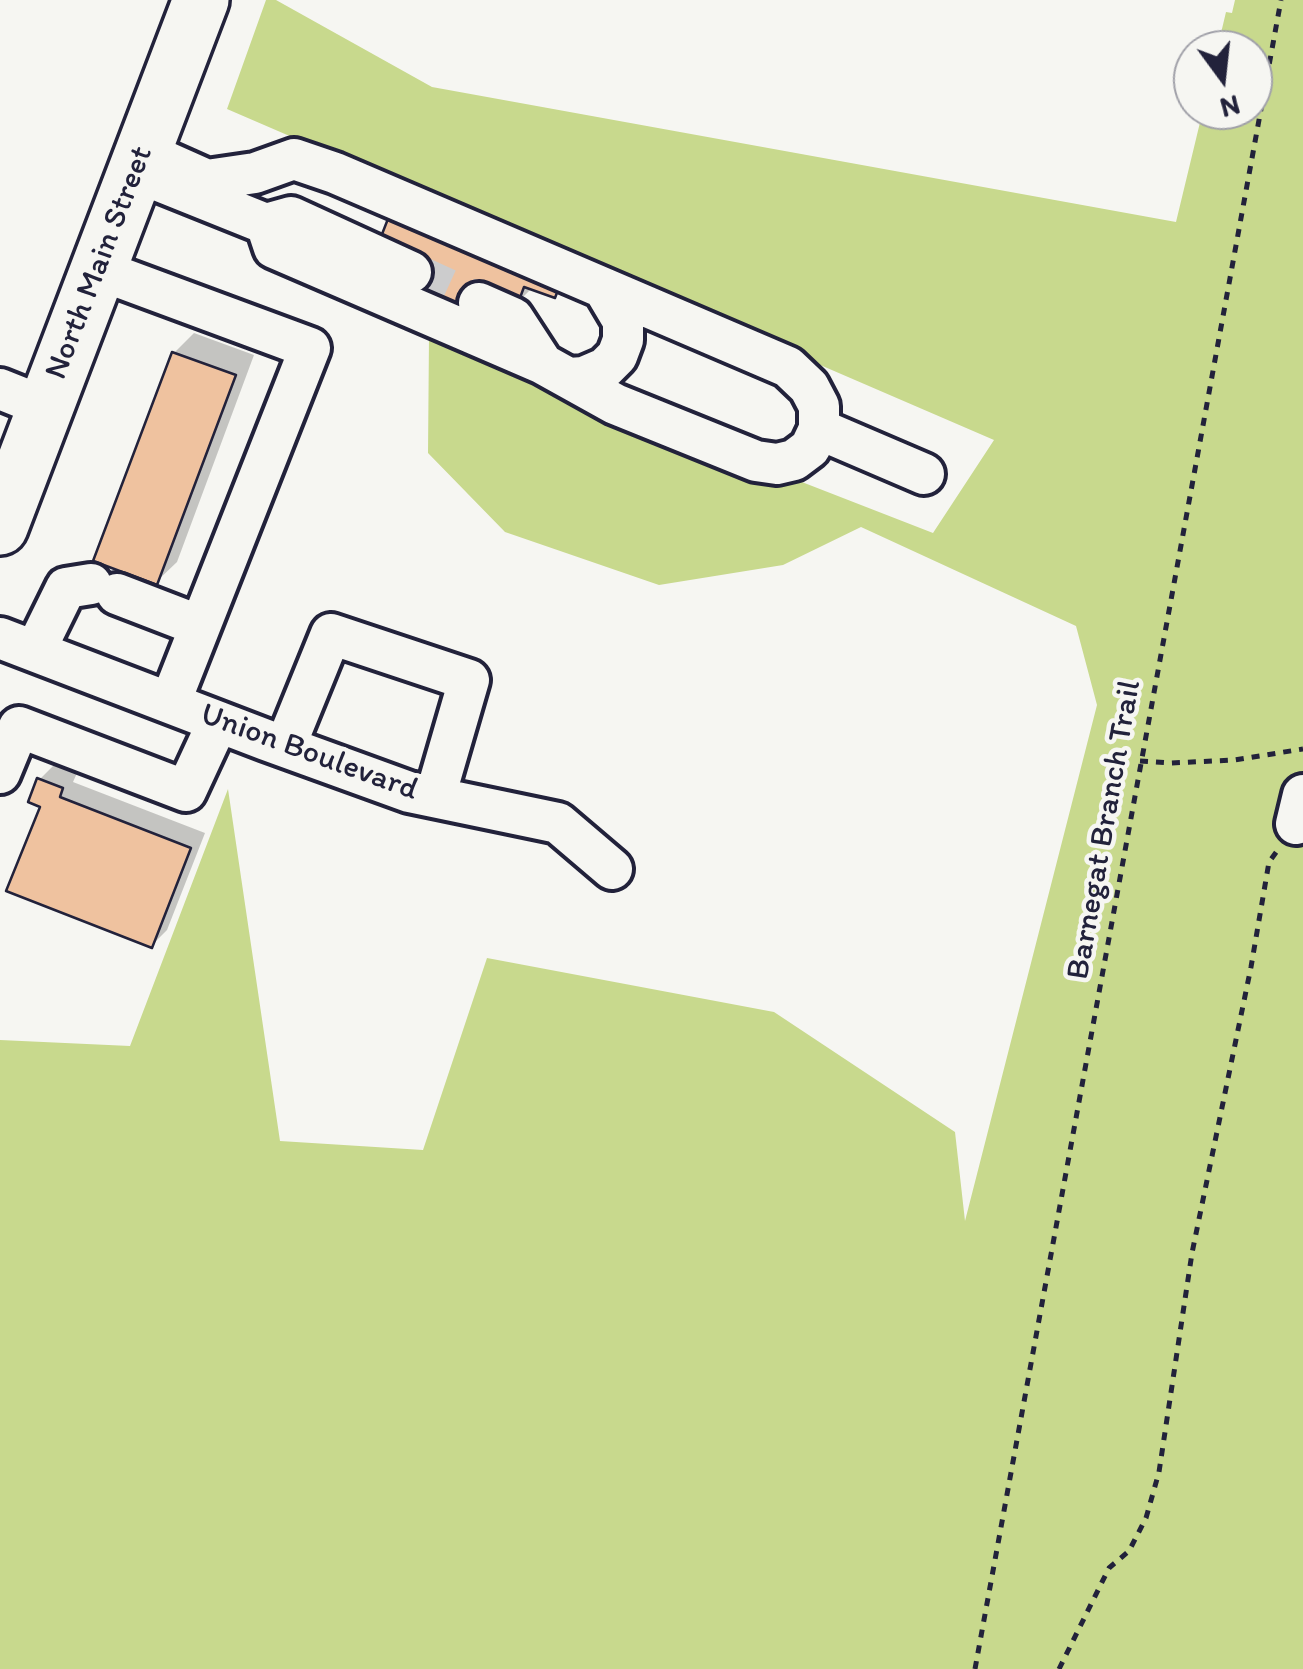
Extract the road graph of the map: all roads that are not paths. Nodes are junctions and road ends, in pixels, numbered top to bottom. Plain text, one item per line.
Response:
1 (195, 2) edge
2 (138, 161) junction
3 (266, 224) junction
4 (98, 269) junction
5 (411, 272) tunnel mouth
6 (604, 289) junction
7 (479, 303) tunnel mouth
8 (556, 371) junction
9 (23, 398) edge
10 (820, 429) junction
11 (924, 474) dead end
12 (0, 526) edge
13 (200, 626) junction
14 (18, 644) edge
15 (170, 703) junction
16 (218, 722) junction
17 (285, 747) junction
18 (0, 774) edge
19 (435, 798) junction
20 (612, 869) dead end

1 - 2 highway, North Main Street
2 - 3 street
2 - 4 highway, North Main Street
2 - 6 street
3 - 5 street
3 - 8 street
4 - 9 highway, North Main Street
4 - 13 street
6 - 8 street
6 - 10 street
7 - 8 street
8 - 10 street
9 - 12 highway, North Main Street
10 - 11 street
13 - 14 street
13 - 15 street
14 - 15 street, Union Boulevard
15 - 16 street, Union Boulevard
16 - 17 street, Union Boulevard
16 - 18 street
17 - 19 street, Union Boulevard
17 - 19 street
19 - 20 street, Union Boulevard

